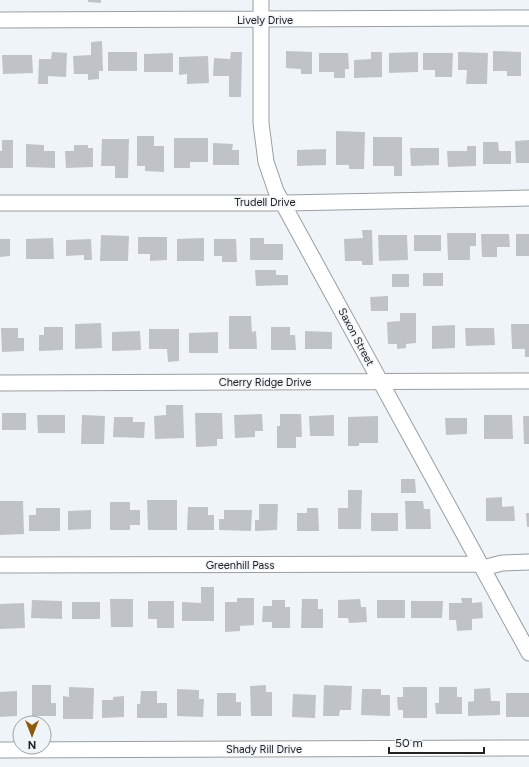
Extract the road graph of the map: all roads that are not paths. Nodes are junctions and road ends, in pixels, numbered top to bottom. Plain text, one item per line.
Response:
1 (261, 0) edge
2 (529, 18) edge
3 (0, 20) edge
4 (261, 20) junction
5 (529, 198) edge
6 (281, 201) junction
7 (0, 203) edge
8 (529, 381) edge
9 (380, 382) junction
10 (0, 383) edge
11 (529, 562) edge
12 (0, 565) edge
13 (481, 566) junction
14 (529, 653) edge
15 (529, 748) edge
16 (0, 750) edge

1 - 4 street, Saxon Street
2 - 4 street, Lively Drive
3 - 4 street, Lively Drive
4 - 6 street, Saxon Street
5 - 6 street, Trudell Drive
6 - 7 street, Trudell Drive
6 - 9 street, Saxon Street
8 - 9 street, Cherry Ridge Drive
9 - 10 street, Cherry Ridge Drive
9 - 13 street, Saxon Street
11 - 13 street, Greenhill Pass
12 - 13 street, Greenhill Pass
13 - 14 street, Saxon Street
15 - 16 street, Shady Rill Drive

